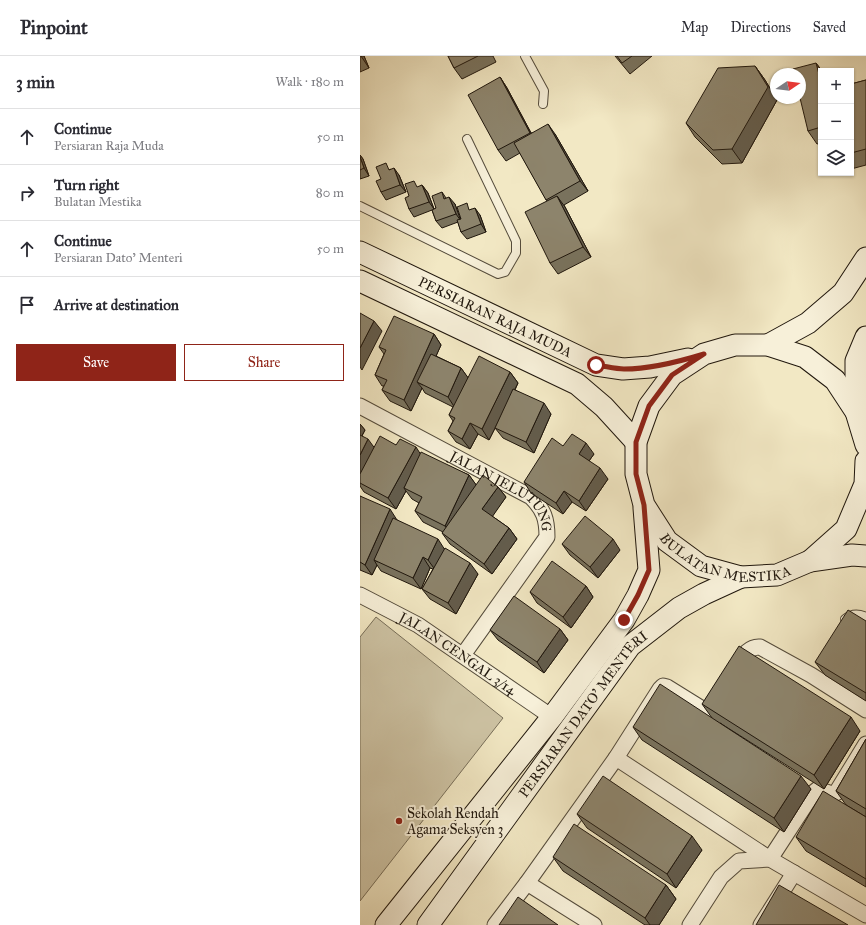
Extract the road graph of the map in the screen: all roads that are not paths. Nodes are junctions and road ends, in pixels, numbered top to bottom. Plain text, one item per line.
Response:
1 (525, 56) edge
2 (543, 104) dead end
3 (467, 139) dead end
4 (360, 206) edge
5 (360, 252) edge
6 (866, 258) edge
7 (360, 281) edge
8 (866, 337) edge
9 (768, 345) junction
10 (704, 354) junction
11 (360, 406) edge
12 (856, 412) junction
13 (636, 442) junction
14 (866, 445) edge
15 (866, 462) edge
16 (866, 485) edge
17 (644, 505) junction
18 (866, 556) edge
19 (810, 561) junction
20 (742, 577) junction
21 (360, 595) edge
22 (866, 617) edge
23 (842, 624) edge
24 (463, 656) junction
25 (866, 710) edge
26 (552, 717) junction
27 (866, 744) edge
28 (616, 758) junction
29 (770, 859) junction
30 (794, 873) junction
31 (527, 883) junction
32 (866, 915) edge
33 (386, 925) edge
34 (428, 925) edge
35 (495, 925) edge
36 (594, 925) edge
37 (690, 925) edge
38 (761, 925) edge

1 - 2 lane
3 - 4 lane
5 - 10 main road, PERSIARAN RAJA MUDA
6 - 9 main road
7 - 13 main road, PERSIARAN RAJA MUDA
8 - 12 main road
9 - 10 main road, BULATAN MESTIKA
9 - 12 main road, BULATAN MESTIKA
10 - 13 main road, BULATAN MESTIKA
11 - 24 street, JALAN JELUTUNG
12 - 14 main road, BULATAN MESTIKA
13 - 17 main road, BULATAN MESTIKA
15 - 16 main road, BULATAN MESTIKA
16 - 19 main road, BULATAN MESTIKA
17 - 20 main road, BULATAN MESTIKA
17 - 26 main road, PERSIARAN DATO' MENTERI
18 - 19 main road
19 - 20 main road, BULATAN MESTIKA
20 - 34 main road, PERSIARAN DATO' MENTERI
21 - 24 street, JALAN CENGAL 3/14
22 - 23 lane
24 - 26 street, JALAN CENGAL 3/14
25 - 28 street
26 - 33 main road, PERSIARAN DATO' MENTERI
27 - 29 street
28 - 29 street
28 - 31 street
29 - 30 street
29 - 37 street
30 - 32 street
30 - 38 street
31 - 35 street
31 - 36 street

